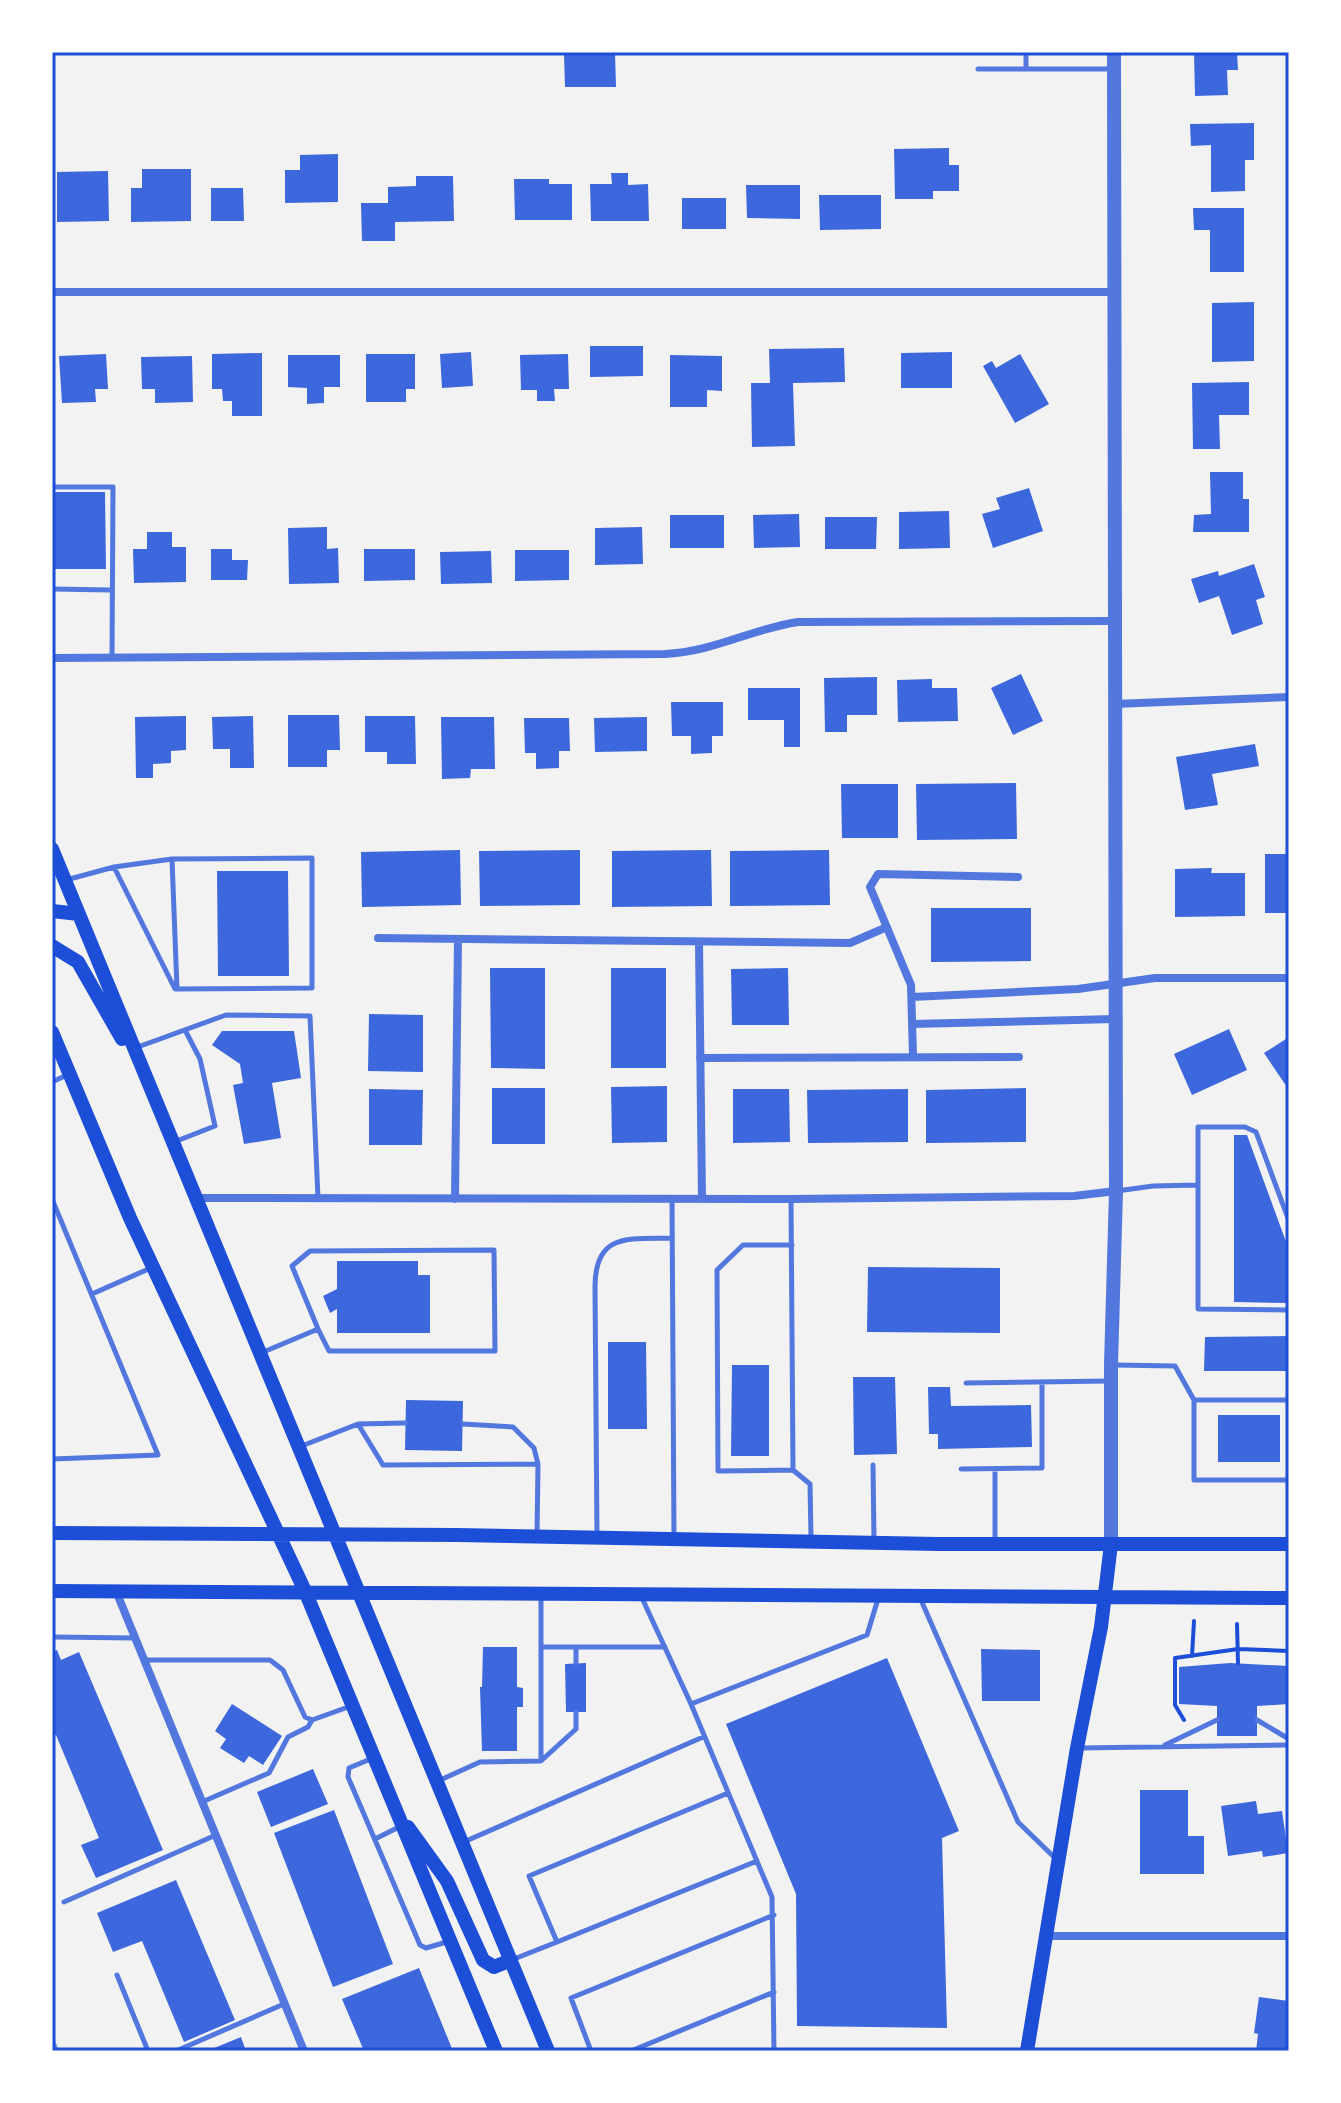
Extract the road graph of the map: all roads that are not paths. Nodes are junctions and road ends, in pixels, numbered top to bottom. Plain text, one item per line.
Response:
1 (1026, 52) edge
2 (1114, 52) edge
3 (978, 69) dead end
4 (1026, 69) junction
5 (1114, 69) junction
6 (52, 292) edge
7 (1114, 292) junction
8 (52, 487) edge
9 (52, 589) edge
10 (111, 590) junction
11 (1114, 621) junction
12 (112, 657) junction
13 (52, 658) edge
14 (1289, 697) edge
15 (1114, 704) junction
16 (52, 849) edge
17 (172, 859) junction
18 (114, 867) junction
19 (1018, 877) dead end
20 (65, 881) junction
21 (52, 911) edge
22 (79, 914) junction
23 (887, 927) junction
24 (378, 938) dead end
25 (458, 939) junction
26 (699, 942) junction
27 (52, 946) edge
28 (1289, 978) edge
29 (1115, 984) junction
30 (177, 989) junction
31 (912, 997) junction
32 (1115, 1019) junction
33 (912, 1024) junction
34 (185, 1030) junction
35 (52, 1032) edge
36 (134, 1049) junction
37 (913, 1056) junction
38 (1019, 1057) dead end
39 (700, 1058) junction
40 (70, 1074) junction
41 (52, 1082) edge
42 (148, 1085) junction
43 (173, 1143) junction
44 (1198, 1185) junction
45 (1116, 1191) junction
46 (196, 1198) junction
47 (52, 1199) edge
48 (318, 1199) junction
49 (455, 1199) junction
50 (672, 1199) junction
51 (702, 1199) junction
52 (791, 1199) junction
53 (1289, 1221) edge
54 (672, 1238) junction
55 (792, 1245) junction
56 (153, 1267) junction
57 (92, 1294) junction
58 (1289, 1310) edge
59 (318, 1329) junction
60 (260, 1353) junction
61 (1111, 1365) junction
62 (1111, 1381) junction
63 (1042, 1382) junction
64 (966, 1383) dead end
65 (1194, 1400) junction
66 (1289, 1400) edge
67 (405, 1423) dead end
68 (358, 1424) junction
69 (463, 1424) dead end
70 (298, 1447) junction
71 (52, 1459) edge
72 (538, 1464) junction
73 (873, 1465) dead end
74 (961, 1469) dead end
75 (995, 1469) junction
76 (793, 1470) junction
77 (1289, 1480) edge
78 (52, 1533) edge
79 (278, 1535) junction
80 (335, 1536) junction
81 (537, 1537) junction
82 (597, 1538) junction
83 (674, 1539) junction
84 (811, 1541) junction
85 (874, 1542) junction
86 (995, 1544) junction
87 (1111, 1544) junction
88 (1289, 1544) edge
89 (52, 1591) edge
90 (116, 1591) junction
91 (305, 1591) junction
92 (361, 1593) junction
93 (541, 1593) junction
94 (640, 1593) junction
95 (879, 1595) junction
96 (918, 1596) junction
97 (1103, 1597) junction
98 (1289, 1598) edge
99 (52, 1630) edge
100 (55, 1638) edge
101 (135, 1638) junction
102 (541, 1647) junction
103 (576, 1647) junction
104 (665, 1647) junction
105 (144, 1660) junction
106 (576, 1663) dead end
107 (691, 1704) junction
108 (353, 1705) junction
109 (576, 1712) dead end
110 (312, 1720) junction
111 (1217, 1720) dead end
112 (1257, 1720) dead end
113 (703, 1737) junction
114 (1289, 1739) edge
115 (1289, 1745) edge
116 (1160, 1747) junction
117 (1077, 1748) junction
118 (374, 1757) junction
119 (541, 1761) junction
120 (438, 1781) junction
121 (728, 1793) junction
122 (202, 1802) junction
123 (400, 1820) junction
124 (216, 1835) junction
125 (375, 1839) junction
126 (463, 1843) junction
127 (757, 1861) junction
128 (1058, 1861) junction
129 (64, 1902) dead end
130 (774, 1915) junction
131 (1047, 1936) junction
132 (1289, 1936) edge
133 (450, 1941) junction
134 (557, 1942) junction
135 (511, 1960) junction
136 (117, 1975) dead end
137 (774, 1992) junction
138 (285, 2003) junction
139 (148, 2051) edge
140 (176, 2051) edge
141 (304, 2051) edge
142 (496, 2051) edge
143 (548, 2051) edge
144 (591, 2051) edge
145 (631, 2051) edge
146 (774, 2051) edge
147 (1027, 2051) edge

1 - 4 lane
2 - 5 street
3 - 4 lane
4 - 5 lane
5 - 7 street
6 - 7 street
7 - 11 street
8 - 10 lane
9 - 10 lane
10 - 12 lane
11 - 12 street
11 - 15 street
12 - 13 street
14 - 15 street
15 - 29 street
16 - 20 main road
17 - 18 lane
17 - 30 lane
17 - 30 lane
18 - 20 lane
18 - 30 lane
19 - 23 street
20 - 22 main road
21 - 22 main road
22 - 36 main road
23 - 26 street
23 - 31 street
24 - 25 street
25 - 26 street
25 - 49 street
26 - 39 street
27 - 42 main road
28 - 29 street
29 - 31 street
29 - 32 street
31 - 33 street
32 - 33 street
32 - 45 street
33 - 37 street
34 - 36 lane
34 - 43 lane
34 - 48 lane
35 - 40 main road
36 - 42 main road
37 - 38 street
37 - 39 street
39 - 51 street
40 - 41 lane
40 - 56 main road
42 - 43 main road
43 - 46 main road
44 - 45 lane
44 - 53 lane
44 - 58 lane
45 - 52 street
45 - 61 street
46 - 48 street
46 - 60 main road
47 - 57 lane
48 - 49 street
49 - 50 street
50 - 51 street
50 - 54 lane
51 - 52 street
52 - 55 lane
54 - 82 lane
54 - 83 lane
55 - 76 lane
55 - 76 lane
56 - 57 lane
56 - 79 main road
57 - 71 lane
59 - 59 lane
59 - 60 lane
60 - 70 main road
61 - 62 street
61 - 65 lane
62 - 63 lane
62 - 87 street
63 - 64 lane
63 - 75 lane
65 - 66 lane
65 - 77 lane
67 - 68 lane
68 - 70 lane
68 - 72 lane
69 - 72 lane
70 - 80 main road
72 - 81 lane
73 - 85 lane
74 - 75 lane
75 - 86 lane
76 - 84 lane
78 - 79 main road
79 - 80 main road
79 - 91 main road
80 - 81 main road
80 - 92 main road
81 - 82 main road
82 - 83 main road
83 - 84 main road
84 - 85 main road
85 - 86 main road
86 - 87 main road
87 - 88 main road
87 - 97 main road
89 - 90 main road
90 - 91 main road
90 - 101 street
91 - 92 main road
91 - 108 main road
92 - 93 main road
92 - 120 main road
93 - 94 main road
93 - 102 lane
94 - 95 main road
94 - 104 lane
95 - 96 main road
95 - 107 lane
96 - 97 main road
96 - 128 lane
97 - 98 main road
97 - 117 main road
99 - 100 lane
100 - 101 lane
101 - 105 street
102 - 103 lane
102 - 119 lane
103 - 104 lane
103 - 106 lane
104 - 107 lane
105 - 110 lane
105 - 122 street
107 - 113 lane
108 - 110 lane
108 - 118 main road
109 - 119 lane
110 - 122 lane
111 - 116 lane
112 - 114 lane
113 - 121 lane
113 - 126 lane
115 - 116 lane
116 - 117 lane
117 - 128 main road
118 - 123 main road
118 - 125 lane
119 - 120 lane
120 - 126 main road
121 - 127 lane
121 - 134 lane
122 - 124 street
123 - 125 lane
123 - 133 main road
123 - 135 main road
124 - 129 lane
124 - 138 street
125 - 133 lane
126 - 135 main road
127 - 130 lane
127 - 134 lane
128 - 131 main road
130 - 137 lane
130 - 144 lane
131 - 132 street
131 - 147 main road
133 - 142 main road
134 - 135 lane
135 - 143 main road
136 - 139 lane
137 - 145 lane
137 - 146 lane
138 - 140 lane
138 - 141 street

